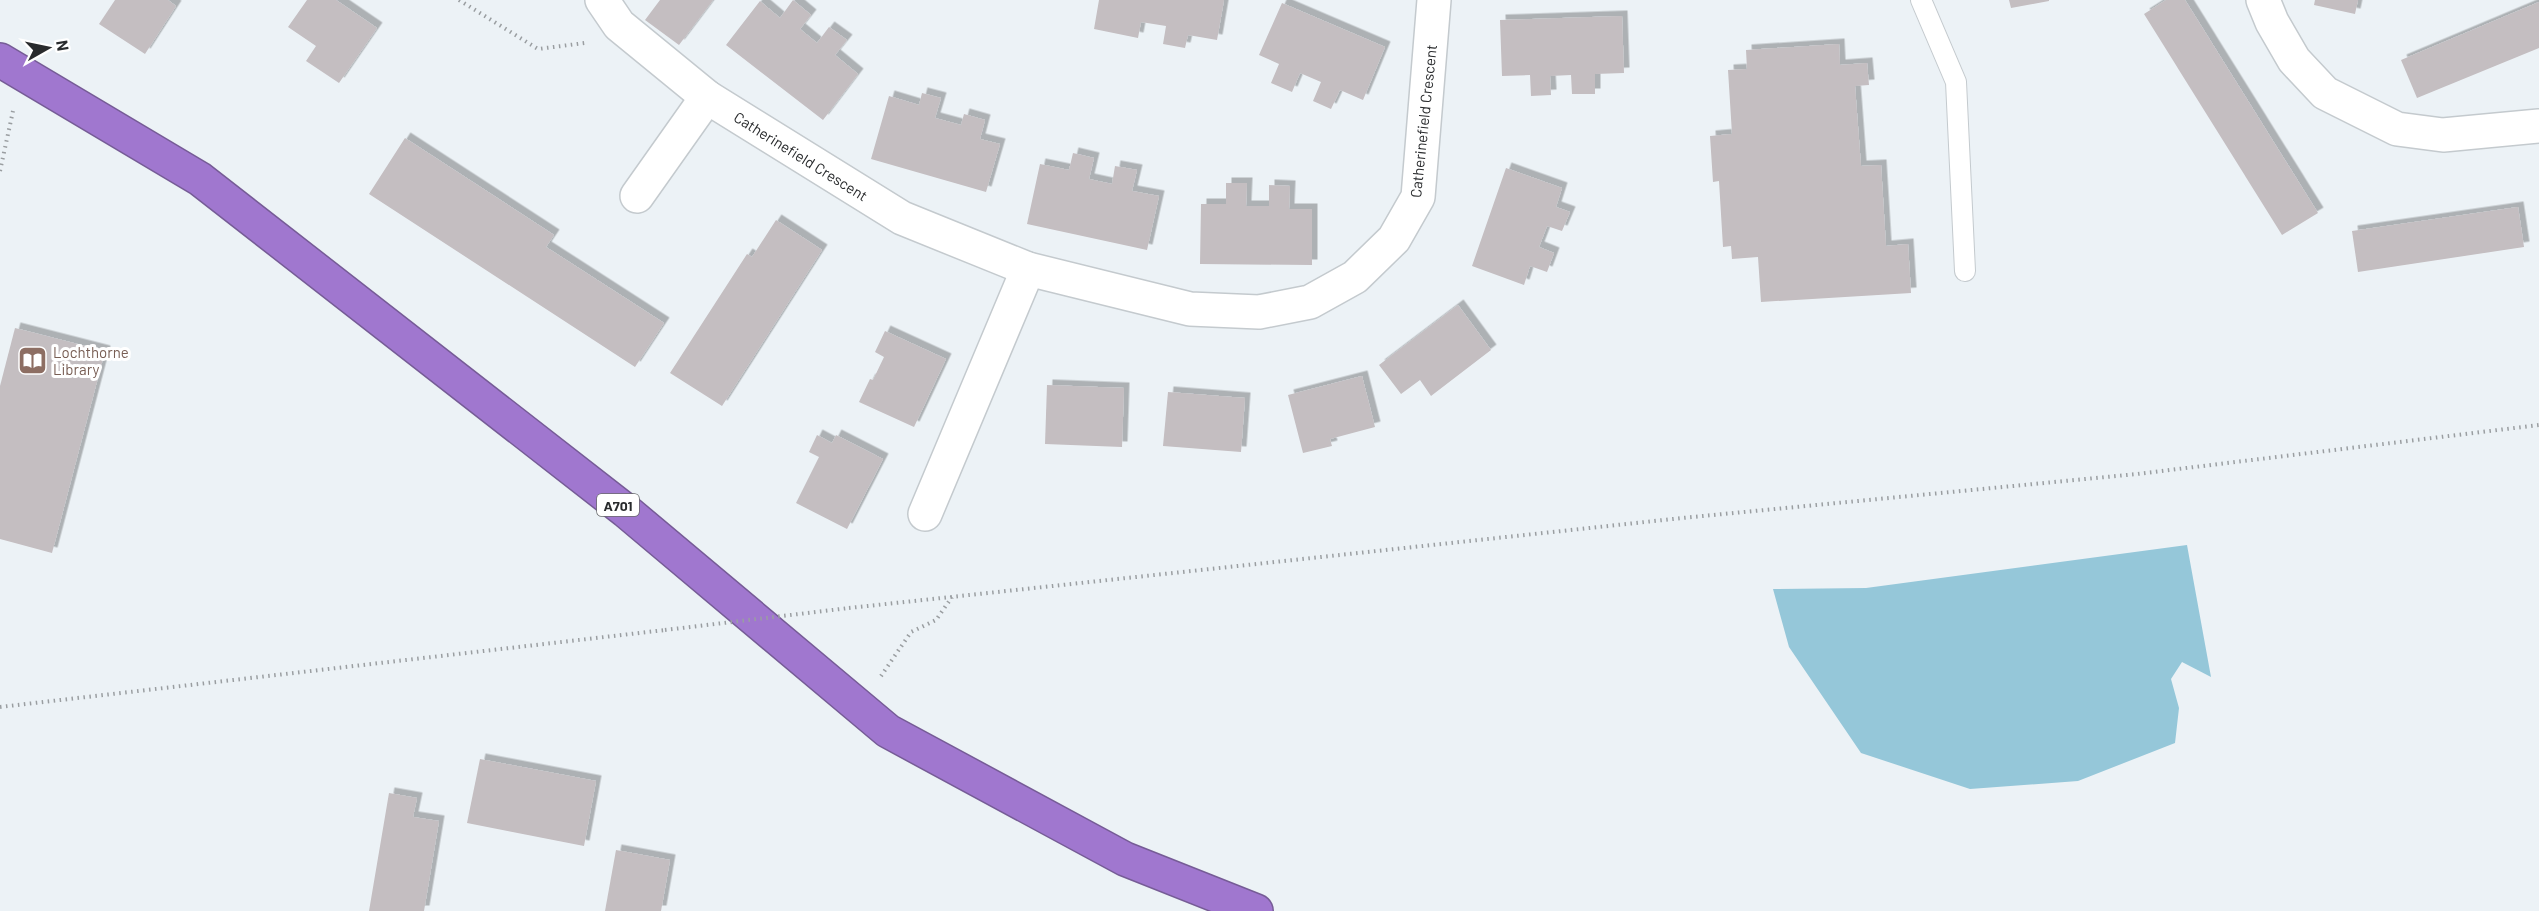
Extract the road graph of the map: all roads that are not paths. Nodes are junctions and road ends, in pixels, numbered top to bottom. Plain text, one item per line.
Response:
1 (602, 0) edge
2 (1434, 0) edge
3 (1921, 0) edge
4 (2263, 0) edge
5 (0, 60) edge
6 (706, 97) junction
7 (2539, 126) edge
8 (637, 196) dead end
9 (1028, 269) junction
10 (1965, 271) dead end
11 (925, 514) dead end
12 (1256, 911) edge

1 - 6 street, Catherinefield Crescent
2 - 9 street, Catherinefield Crescent
3 - 10 lane
4 - 7 street
5 - 12 highway, A701
6 - 8 street
6 - 9 street, Catherinefield Crescent
9 - 11 street

